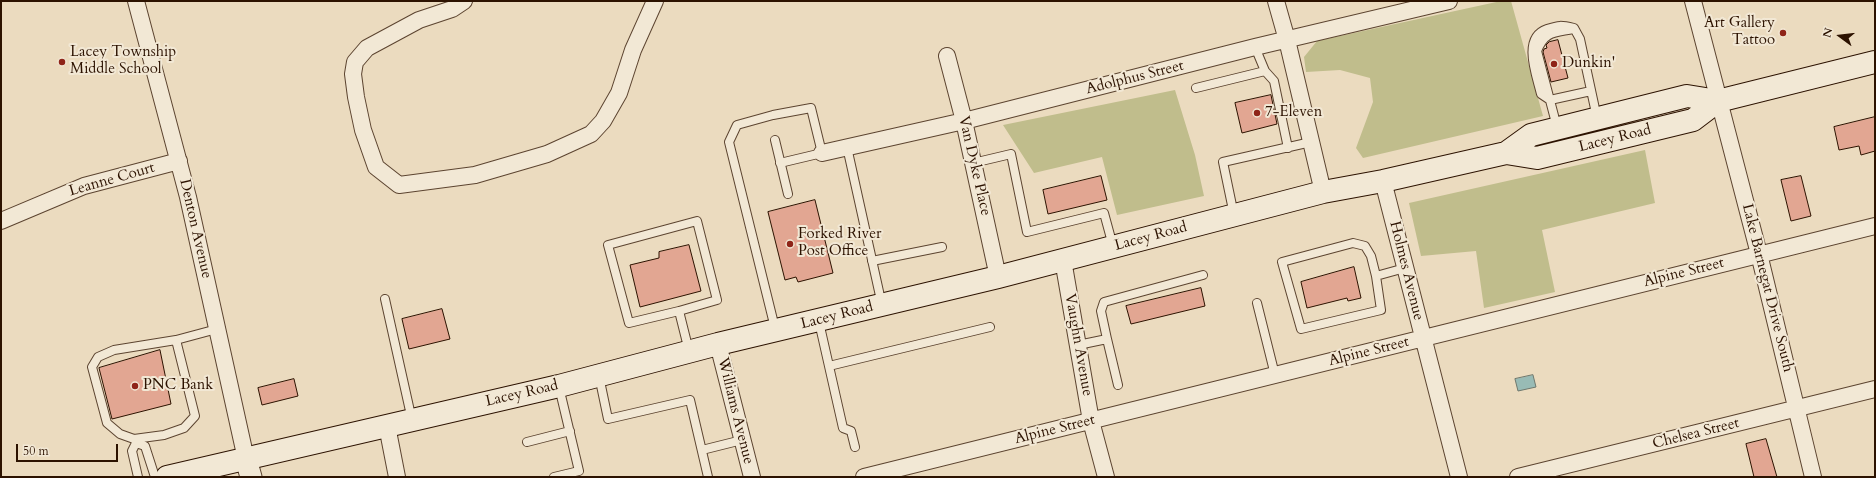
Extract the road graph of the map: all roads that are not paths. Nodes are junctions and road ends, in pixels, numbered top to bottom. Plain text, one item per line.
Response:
1 (136, 1) edge
2 (464, 1) edge
3 (655, 1) edge
4 (1276, 1) edge
5 (1449, 1) edge
6 (1693, 1) edge
7 (1288, 40) junction
8 (1255, 47) junction
9 (947, 56) dead end
10 (1875, 62) edge
11 (1265, 71) junction
12 (1196, 88) dead end
13 (1591, 91) junction
14 (1550, 100) junction
15 (1718, 101) junction
16 (1597, 119) junction
17 (964, 121) junction
18 (1557, 129) junction
19 (776, 140) dead end
20 (1311, 142) junction
21 (847, 147) junction
22 (1288, 148) junction
23 (822, 153) junction
24 (1506, 153) junction
25 (179, 161) junction
26 (780, 163) junction
27 (973, 163) junction
28 (1383, 181) junction
29 (1323, 192) junction
30 (788, 194) dead end
31 (1234, 216) junction
32 (1, 221) edge
33 (1875, 226) edge
34 (942, 247) dead end
35 (1113, 247) junction
36 (1759, 254) junction
37 (1063, 260) junction
38 (872, 261) junction
39 (1405, 268) junction
40 (1203, 275) dead end
41 (1376, 276) junction
42 (998, 277) junction
43 (385, 299) dead end
44 (1257, 302) dead end
45 (882, 305) junction
46 (679, 311) junction
47 (819, 321) junction
48 (990, 327) dead end
49 (218, 329) junction
50 (776, 331) junction
51 (1107, 339) junction
52 (1424, 339) junction
53 (176, 340) junction
54 (718, 344) junction
55 (1078, 345) junction
56 (690, 352) junction
57 (829, 366) junction
58 (1275, 375) junction
59 (598, 376) junction
60 (1118, 385) dead end
61 (558, 386) junction
62 (1875, 389) edge
63 (1798, 409) junction
64 (412, 421) junction
65 (1091, 421) junction
66 (388, 426) junction
67 (570, 431) junction
68 (742, 440) junction
69 (135, 441) junction
70 (527, 442) dead end
71 (855, 447) dead end
72 (702, 450) junction
73 (248, 468) edge
74 (138, 477) edge
75 (155, 477) edge
76 (167, 477) edge
77 (397, 477) edge
78 (554, 477) edge
79 (708, 477) edge
80 (752, 477) edge
81 (864, 477) edge
82 (1106, 477) edge
83 (1459, 477) edge
84 (1518, 477) edge
85 (1813, 477) edge

1 - 25 street, Denton Avenue
2 - 3 street
4 - 7 street
5 - 7 street, Adolphus Street
6 - 15 street, Lake Barnegat Drive South
7 - 8 street, Adolphus Street
7 - 20 street
8 - 11 lane
8 - 17 street, Adolphus Street
9 - 17 street, Van Dyke Place
10 - 15 main road, Lacey Road
11 - 12 lane
11 - 22 lane
13 - 14 lane
13 - 14 lane
13 - 16 lane
14 - 18 lane
15 - 16 main road, Lacey Road
15 - 24 main road, Lacey Road
15 - 36 street, Lake Barnegat Drive South
16 - 18 main road, Lacey Road
17 - 21 street, Adolphus Street
17 - 27 street, Van Dyke Place
18 - 24 main road, Lacey Road
19 - 26 lane
20 - 22 lane
20 - 29 street
21 - 23 street, Adolphus Street
21 - 38 lane
22 - 31 lane
23 - 26 lane
23 - 50 lane
24 - 28 main road, Lacey Road
25 - 32 street, Leanne Court
25 - 49 street, Denton Avenue
26 - 30 lane
27 - 35 lane
27 - 42 street, Van Dyke Place
28 - 29 main road, Lacey Road
28 - 39 street, Holmes Avenue
29 - 31 main road, Lacey Road
31 - 35 main road, Lacey Road
33 - 36 street, Alpine Street
34 - 38 lane
35 - 37 main road, Lacey Road
36 - 52 street, Alpine Street
36 - 63 street, Lake Barnegat Drive South
37 - 42 main road, Lacey Road
37 - 55 street, Vaughn Avenue
38 - 45 lane
39 - 41 lane
39 - 52 street, Holmes Avenue
40 - 51 lane
41 - 41 lane
42 - 45 main road, Lacey Road
43 - 64 lane
44 - 58 lane
45 - 47 main road, Lacey Road
46 - 46 lane
46 - 56 lane
47 - 50 main road, Lacey Road
47 - 57 lane
48 - 57 lane
49 - 53 lane
49 - 73 street, Denton Avenue
50 - 54 main road, Lacey Road
51 - 55 lane
51 - 60 lane
52 - 58 street, Alpine Street
52 - 83 street, Holmes Avenue
53 - 69 lane
53 - 69 lane
54 - 56 main road, Lacey Road
54 - 68 street, Williams Avenue
55 - 65 street, Vaughn Avenue
56 - 59 main road, Lacey Road
57 - 71 lane
58 - 65 street, Alpine Street
59 - 61 main road, Lacey Road
59 - 72 lane
61 - 64 main road, Lacey Road
61 - 67 lane
62 - 63 street, Chelsea Street
63 - 84 street, Chelsea Street
63 - 85 street, Lake Barnegat Drive South
64 - 66 main road, Lacey Road
65 - 81 street, Alpine Street
65 - 82 street, Vaughn Avenue
66 - 73 main road, Lacey Road
66 - 77 street
67 - 70 lane
67 - 78 lane
68 - 72 lane
68 - 80 street, Williams Avenue
69 - 74 lane
69 - 75 lane
72 - 79 lane
73 - 76 main road, Lacey Road

